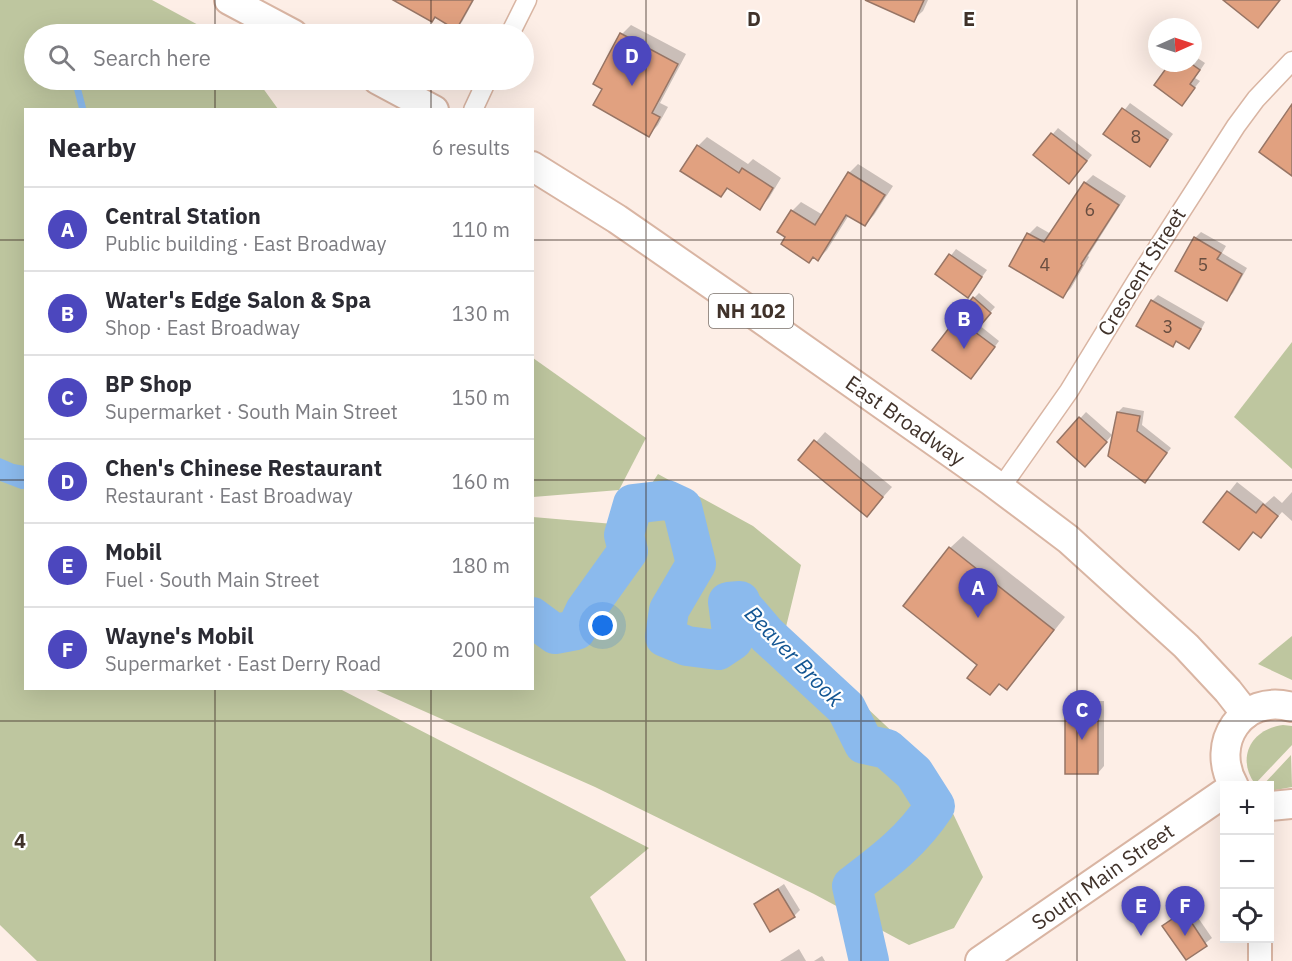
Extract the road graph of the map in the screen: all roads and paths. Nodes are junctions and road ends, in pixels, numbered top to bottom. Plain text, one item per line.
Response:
1 (229, 0) edge
2 (527, 0) edge
3 (274, 24) edge
4 (515, 24) edge
5 (1292, 61) edge
6 (397, 90) edge
7 (483, 90) edge
8 (430, 108) edge
9 (474, 108) edge
10 (534, 167) edge
11 (1000, 489) junction
12 (1292, 707) edge
13 (1246, 714) junction
14 (1232, 781) edge
15 (1220, 796) edge
16 (1292, 804) edge
17 (1274, 806) edge
18 (1260, 943) edge
19 (980, 961) edge
20 (1260, 961) edge

1 - 3 main road
2 - 4 street
5 - 11 street, Crescent Street
6 - 8 main road
7 - 9 street
10 - 11 main road, East Broadway / NH 102
11 - 13 main road, East Broadway / NH 102
12 - 13 main road
13 - 14 main road
15 - 19 main road, South Main Street
16 - 17 main road
18 - 20 street

